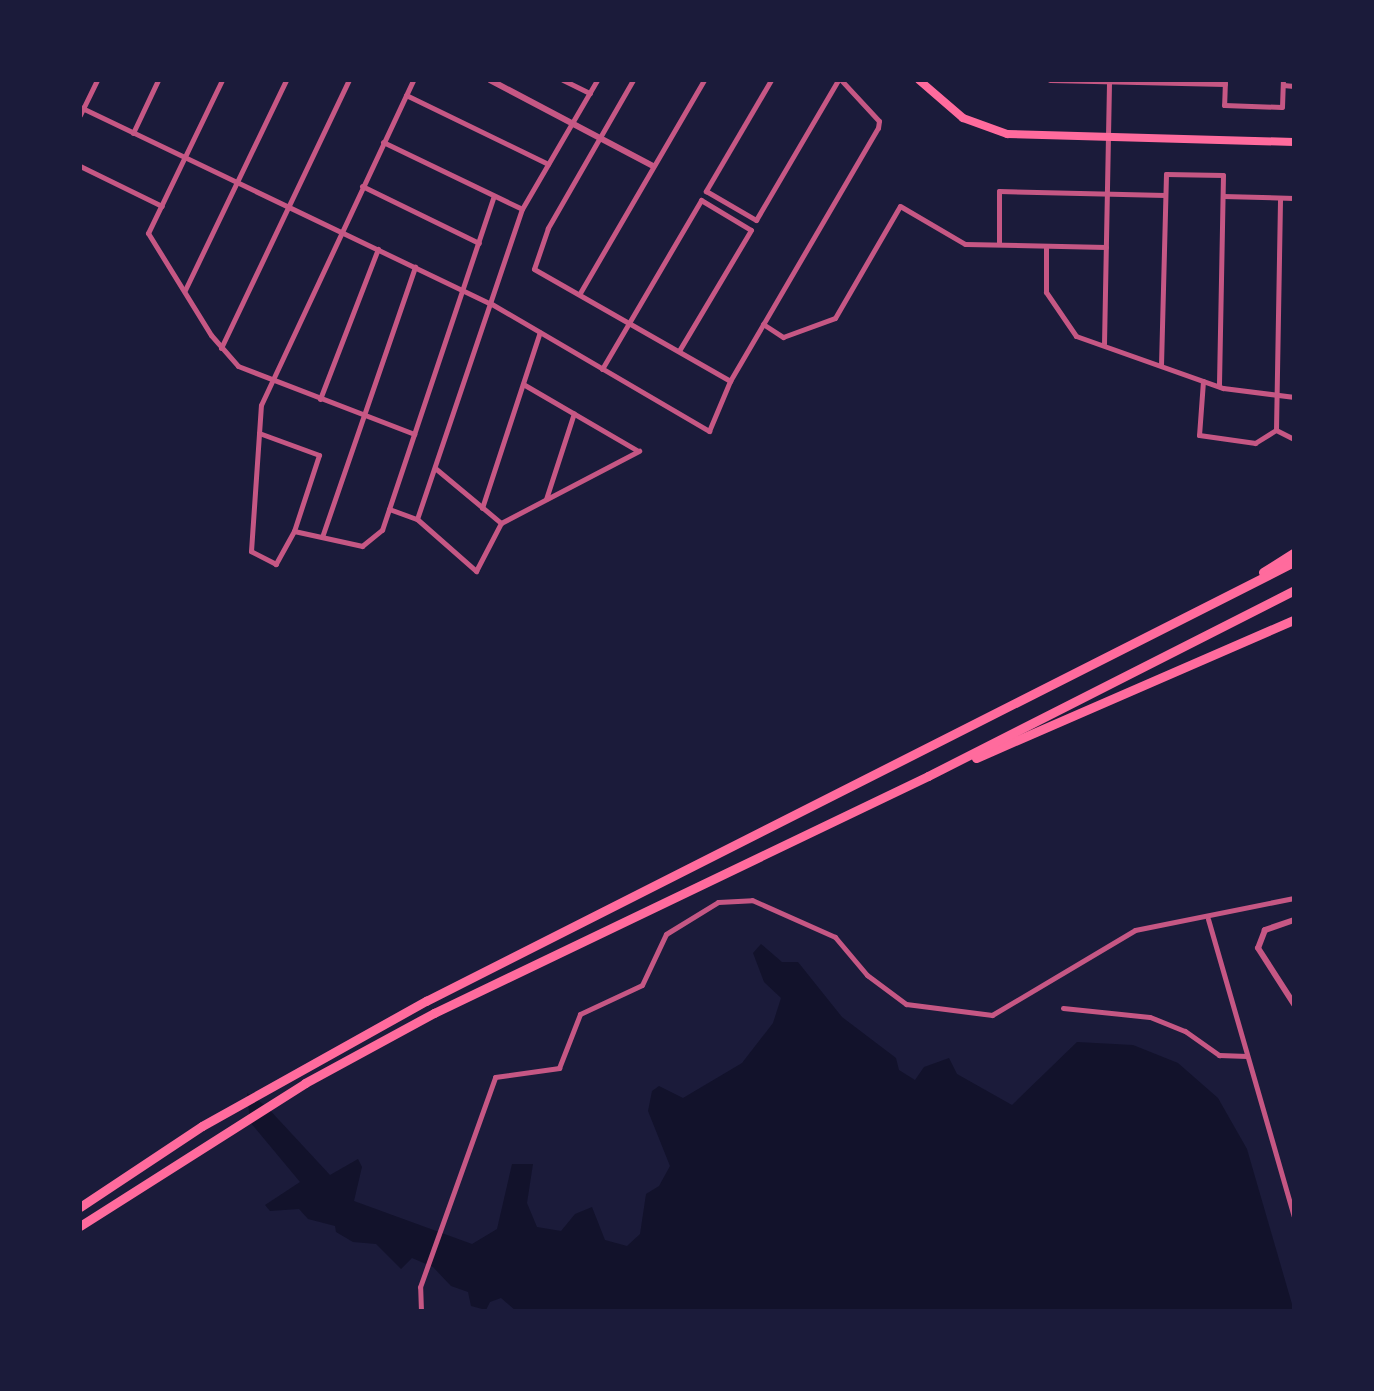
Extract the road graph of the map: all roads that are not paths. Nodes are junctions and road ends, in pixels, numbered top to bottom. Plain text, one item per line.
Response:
1 (97, 80) edge
2 (158, 80) edge
3 (222, 80) edge
4 (286, 80) edge
5 (349, 80) edge
6 (413, 80) edge
7 (490, 80) edge
8 (563, 80) edge
9 (597, 80) edge
10 (633, 80) edge
11 (704, 80) edge
12 (771, 80) edge
13 (840, 80) edge
14 (919, 80) edge
15 (1050, 80) edge
16 (1109, 81) edge
17 (1168, 82) edge
18 (1225, 82) edge
19 (1283, 83) edge
20 (1294, 86) edge
21 (590, 93) junction
22 (406, 95) junction
23 (81, 110) edge
24 (574, 120) junction
25 (133, 133) junction
26 (601, 135) junction
27 (1109, 138) junction
28 (383, 142) junction
29 (1294, 142) edge
30 (185, 157) junction
31 (548, 164) junction
32 (80, 166) edge
33 (653, 166) junction
34 (237, 182) junction
35 (362, 186) junction
36 (1107, 194) junction
37 (1165, 195) junction
38 (494, 196) junction
39 (1223, 196) junction
40 (1280, 198) junction
41 (1294, 198) edge
42 (162, 206) junction
43 (288, 206) junction
44 (522, 209) junction
45 (340, 232) junction
46 (479, 243) junction
47 (999, 244) junction
48 (1046, 246) junction
49 (1106, 247) junction
50 (378, 249) junction
51 (415, 267) junction
52 (463, 290) junction
53 (185, 291) junction
54 (580, 293) junction
55 (490, 303) junction
56 (630, 322) junction
57 (763, 324) junction
58 (540, 332) junction
59 (1104, 344) junction
60 (221, 349) junction
61 (679, 351) junction
62 (1161, 365) junction
63 (602, 369) junction
64 (269, 380) junction
65 (1203, 380) junction
66 (730, 381) junction
67 (523, 384) junction
68 (1219, 386) junction
69 (1276, 394) junction
70 (1294, 397) edge
71 (320, 399) junction
72 (574, 413) junction
73 (364, 415) junction
74 (1276, 430) junction
75 (259, 433) junction
76 (414, 434) junction
77 (1294, 439) edge
78 (435, 468) junction
79 (546, 499) junction
80 (482, 508) junction
81 (389, 509) junction
82 (417, 519) junction
83 (501, 523) junction
84 (294, 531) junction
85 (322, 537) junction
86 (1294, 553) edge
87 (1294, 562) edge
88 (1294, 590) edge
89 (1230, 594) junction
90 (1294, 622) edge
91 (928, 776) junction
92 (1294, 898) edge
93 (1208, 919) junction
94 (1294, 920) edge
95 (1294, 1004) edge
96 (1063, 1008) dead end
97 (1247, 1056) junction
98 (80, 1207) edge
99 (1294, 1216) edge
100 (80, 1226) edge
101 (421, 1311) edge

1 - 23 street
2 - 25 street
3 - 30 street
4 - 34 street
5 - 43 street
6 - 22 street
7 - 24 street
8 - 21 street
9 - 21 street
10 - 26 street
11 - 33 street
12 - 13 street
13 - 57 street
14 - 27 main road
15 - 16 street
16 - 17 street
16 - 27 street
17 - 18 street
18 - 19 street
19 - 20 street
21 - 24 street
22 - 28 street
22 - 31 street
23 - 25 street
24 - 26 street
24 - 31 street
25 - 30 street
26 - 33 street
26 - 54 street
27 - 29 main road
27 - 36 street
28 - 35 street
28 - 38 street
30 - 34 street
30 - 42 street
31 - 44 street
32 - 42 street
33 - 54 street
34 - 43 street
34 - 53 street
35 - 45 street
35 - 46 street
36 - 37 street
36 - 47 street
36 - 49 street
37 - 39 street
37 - 62 street
38 - 44 street
38 - 46 street
39 - 40 street
39 - 68 street
40 - 41 street
40 - 69 street
42 - 53 street
43 - 45 street
43 - 60 street
44 - 55 street
45 - 50 street
45 - 64 street
46 - 52 street
47 - 48 street
47 - 57 street
48 - 49 street
48 - 59 street
49 - 59 street
50 - 51 street
50 - 71 street
51 - 52 street
51 - 73 street
52 - 55 street
52 - 76 street
53 - 60 street
54 - 56 street
55 - 58 street
55 - 78 street
56 - 61 street
56 - 61 street
56 - 63 street
57 - 66 street
58 - 63 street
58 - 67 street
59 - 62 street
60 - 64 street
61 - 66 street
62 - 65 street
63 - 66 street
64 - 71 street
64 - 75 street
65 - 68 street
65 - 74 street
67 - 72 street
67 - 80 street
68 - 69 street
69 - 70 street
69 - 74 street
71 - 73 street
72 - 79 street
72 - 79 street
73 - 76 street
73 - 85 street
74 - 77 street
75 - 84 street
75 - 84 street
76 - 81 street
78 - 80 street
78 - 82 street
79 - 83 street
80 - 83 street
81 - 82 street
81 - 85 street
82 - 83 street
84 - 85 street
86 - 89 highway
87 - 89 highway
88 - 91 highway
89 - 98 highway
90 - 91 highway
91 - 100 highway
92 - 93 street
93 - 97 street
93 - 101 street
94 - 95 street
96 - 97 street
97 - 99 street

